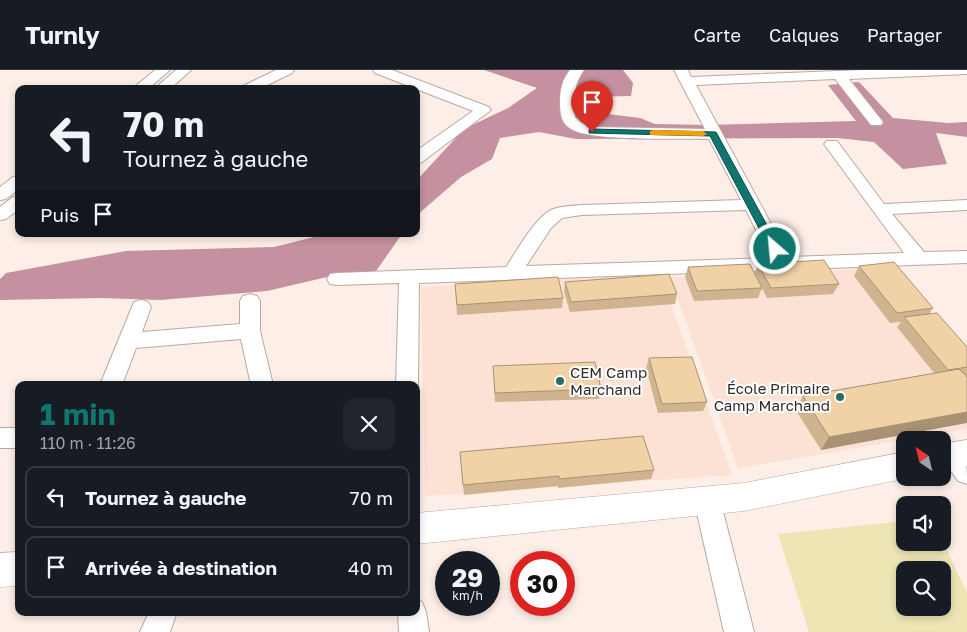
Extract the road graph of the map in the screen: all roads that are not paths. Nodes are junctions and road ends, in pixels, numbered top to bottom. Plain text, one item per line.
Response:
1 (163, 70) edge
2 (184, 70) edge
3 (287, 70) edge
4 (380, 70) edge
5 (576, 70) edge
6 (967, 70) edge
7 (936, 71) edge
8 (842, 73) edge
9 (684, 75) edge
10 (144, 85) edge
11 (166, 85) edge
12 (256, 85) edge
13 (419, 85) edge
14 (420, 85) edge
15 (876, 122) dead end
16 (713, 134) junction
17 (832, 144) dead end
18 (420, 156) edge
19 (15, 183) edge
20 (0, 195) edge
21 (15, 204) edge
22 (752, 205) junction
23 (967, 205) edge
24 (879, 209) junction
25 (0, 215) edge
26 (967, 257) edge
27 (919, 259) junction
28 (783, 264) junction
29 (512, 273) junction
30 (409, 277) junction
31 (337, 279) dead end
32 (250, 301) dead end
33 (141, 307) dead end
34 (250, 331) junction
35 (128, 341) junction
36 (113, 381) edge
37 (261, 381) edge
38 (407, 381) edge
39 (0, 438) edge
40 (15, 438) edge
41 (896, 467) edge
42 (707, 500) junction
43 (420, 530) edge
44 (15, 569) edge
45 (0, 570) edge
46 (161, 616) edge
47 (412, 616) edge
48 (155, 632) edge
49 (414, 632) edge
50 (739, 632) edge

1 - 10 street
2 - 11 street
3 - 12 street
4 - 13 street
5 - 16 street
6 - 7 street
7 - 8 street
8 - 9 street
8 - 15 street
9 - 16 street
14 - 18 street
16 - 22 street
17 - 24 street
19 - 20 street
21 - 25 street
22 - 28 street
22 - 29 street
23 - 24 street
24 - 27 street
26 - 27 street
27 - 28 street
28 - 29 street
29 - 30 street
30 - 31 street
30 - 38 street
32 - 34 street
33 - 35 street
34 - 35 street
34 - 37 street
35 - 36 street
39 - 40 street
41 - 42 street
42 - 43 street
42 - 50 street
44 - 45 street
46 - 48 street
47 - 49 street

